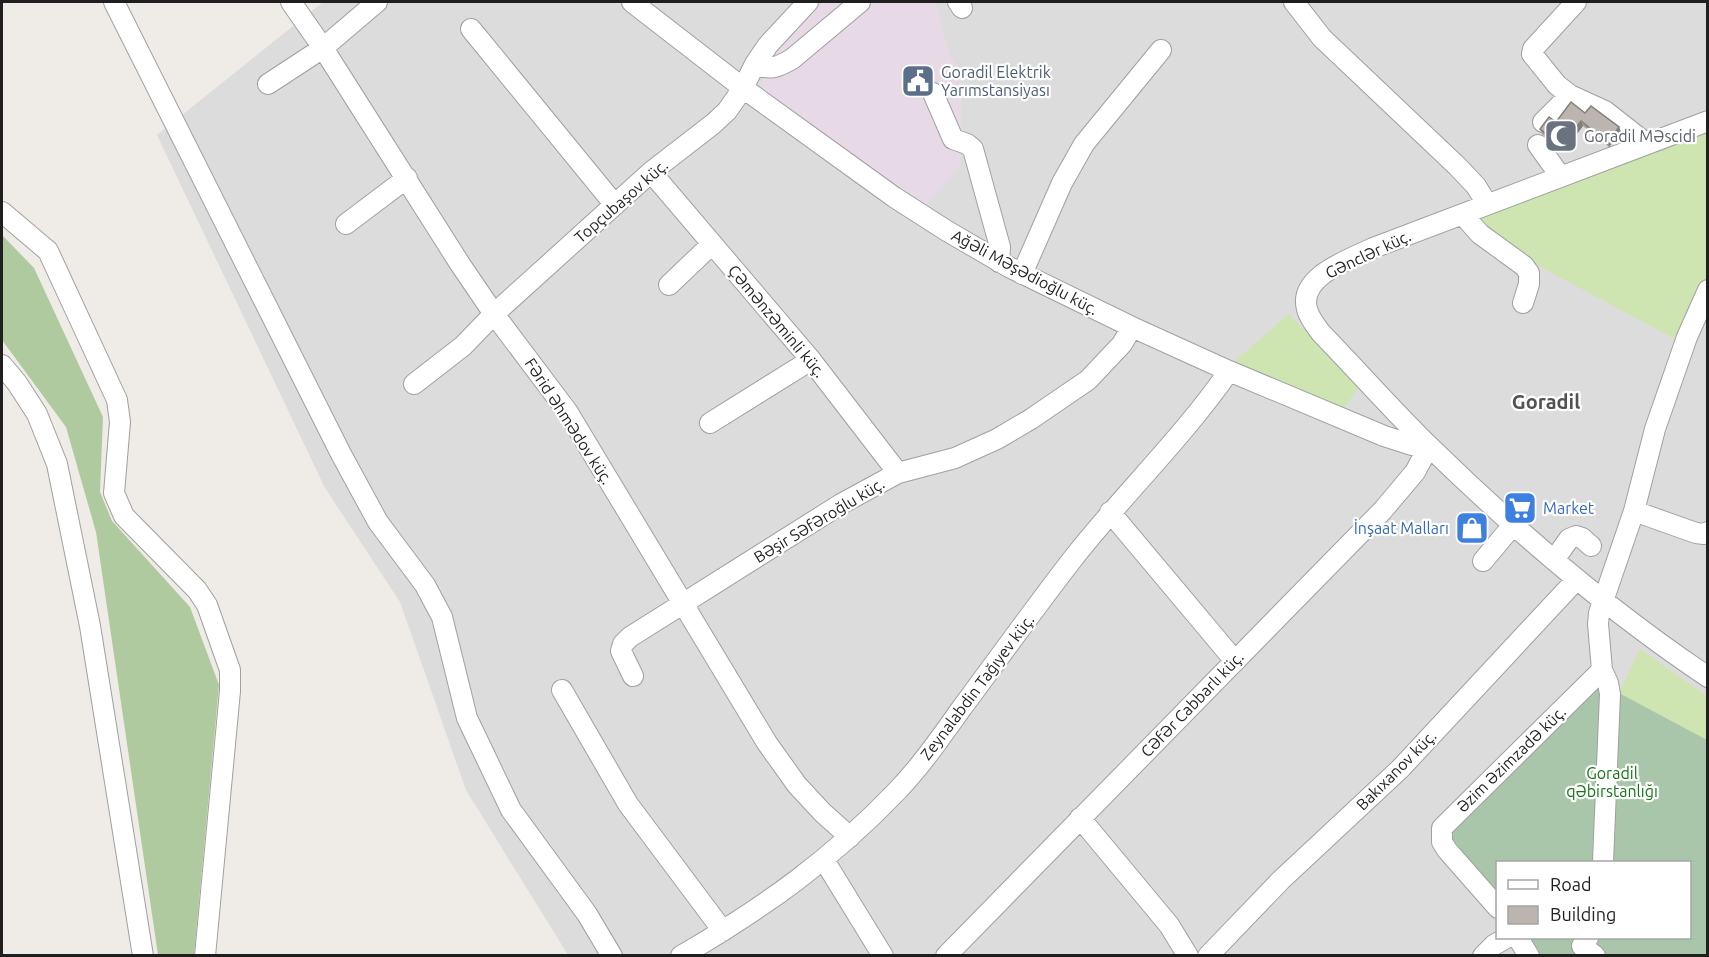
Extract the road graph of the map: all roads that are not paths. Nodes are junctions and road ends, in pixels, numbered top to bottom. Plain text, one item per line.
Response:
1 (114, 2) edge
2 (291, 2) edge
3 (377, 2) edge
4 (632, 2) edge
5 (808, 2) edge
6 (860, 2) edge
7 (1294, 2) edge
8 (1576, 2) edge
9 (471, 29) dead end
10 (323, 48) junction
11 (1161, 50) dead end
12 (755, 64) junction
13 (268, 84) dead end
14 (743, 88) junction
15 (933, 93) dead end
16 (1570, 95) junction
17 (1707, 121) edge
18 (1543, 122) edge
19 (1647, 144) junction
20 (1538, 145) dead end
21 (651, 172) junction
22 (1561, 177) junction
23 (406, 178) junction
24 (1487, 204) junction
25 (615, 205) junction
26 (2, 212) edge
27 (1463, 214) junction
28 (346, 224) dead end
29 (712, 244) junction
30 (999, 262) junction
31 (1022, 274) junction
32 (669, 285) dead end
33 (1707, 290) edge
34 (1523, 303) dead end
35 (494, 314) junction
36 (1132, 327) junction
37 (811, 360) junction
38 (2, 365) edge
39 (1229, 371) junction
40 (414, 384) dead end
41 (711, 423) dead end
42 (1430, 446) junction
43 (898, 474) junction
44 (1634, 511) junction
45 (1110, 512) junction
46 (1513, 525) junction
47 (1707, 532) edge
48 (1592, 546) dead end
49 (1554, 560) junction
50 (1483, 561) dead end
51 (1577, 579) junction
52 (1603, 600) junction
53 (683, 602) junction
54 (1235, 661) junction
55 (1602, 670) junction
56 (633, 676) dead end
57 (1707, 677) edge
58 (562, 690) dead end
59 (1080, 818) junction
60 (850, 837) junction
61 (824, 860) junction
62 (1603, 861) edge
63 (1496, 907) edge
64 (1504, 939) edge
65 (1519, 939) edge
66 (1587, 939) edge
67 (715, 942) edge
68 (143, 956) edge
69 (206, 956) edge
70 (612, 956) edge
71 (681, 956) edge
72 (883, 956) edge
73 (945, 956) edge
74 (1188, 956) edge
75 (1209, 956) edge
76 (1483, 956) edge
77 (1529, 956) edge
78 (1595, 956) edge

1 - 70 street
2 - 10 street, Fərid Əhmədov küç.
3 - 10 street
4 - 14 street, Ağəli Məşədioğlu küç.
5 - 12 street, Topçubaşov küç.
6 - 12 street
7 - 24 street
8 - 16 street
9 - 25 street
10 - 13 street
10 - 23 street, Fərid Əhmədov küç.
11 - 31 street
12 - 14 street, Topçubaşov küç.
14 - 21 street, Topçubaşov küç.
14 - 30 street, Ağəli Məşədioğlu küç.
15 - 30 street
16 - 18 street
16 - 19 street
17 - 19 street, Gənclər küç.
19 - 22 street, Gənclər küç.
20 - 22 street
21 - 25 street, Topçubaşov küç.
21 - 29 street, Çəmənzəminli küç.
22 - 24 street, Gənclər küç.
23 - 28 street
23 - 35 street, Fərid Əhmədov küç.
24 - 27 street, Gənclər küç.
25 - 35 street, Topçubaşov küç.
26 - 69 street
27 - 34 street
27 - 42 street, Gənclər küç.
29 - 32 street
29 - 37 street, Çəmənzəminli küç.
30 - 31 street, Ağəli Məşədioğlu küç.
31 - 36 street, Ağəli Məşədioğlu küç.
33 - 44 street
35 - 40 street, Topçubaşov küç.
35 - 53 street, Fərid Əhmədov küç.
36 - 39 street, Ağəli Məşədioğlu küç.
36 - 43 street, Bəşir Səfəroğlu küç.
37 - 41 street
37 - 43 street, Çəmənzəminli küç.
38 - 68 street
39 - 42 street, Ağəli Məşədioğlu küç.
39 - 45 street, Zeynalabdin Tağıyev küç.
42 - 46 street, Gənclər küç.
42 - 54 street, Cəfər Cabbarlı küç.
43 - 53 street, Bəşir Səfəroğlu küç.
44 - 47 street
44 - 52 street
45 - 54 street
45 - 60 street, Zeynalabdin Tağıyev küç.
46 - 49 street, Gənclər küç.
46 - 50 street
48 - 49 street
49 - 51 street, Gənclər küç.
51 - 52 street, Gənclər küç.
51 - 75 street, Bakıxanov küç.
52 - 55 street
52 - 57 street, Gənclər küç.
53 - 56 street, Bəşir Səfəroğlu küç.
53 - 60 street, Fərid Əhmədov küç.
54 - 59 street, Cəfər Cabbarlı küç.
55 - 62 street
55 - 63 street, Əzim Əzimzadə küç.
58 - 67 street
59 - 73 street, Cəfər Cabbarlı küç.
59 - 74 street
60 - 61 street, Zeynalabdin Tağıyev küç.
61 - 67 street, Zeynalabdin Tağıyev küç.
61 - 72 street
64 - 76 street
65 - 77 street
66 - 78 street
67 - 71 street, Zeynalabdin Tağıyev küç.

